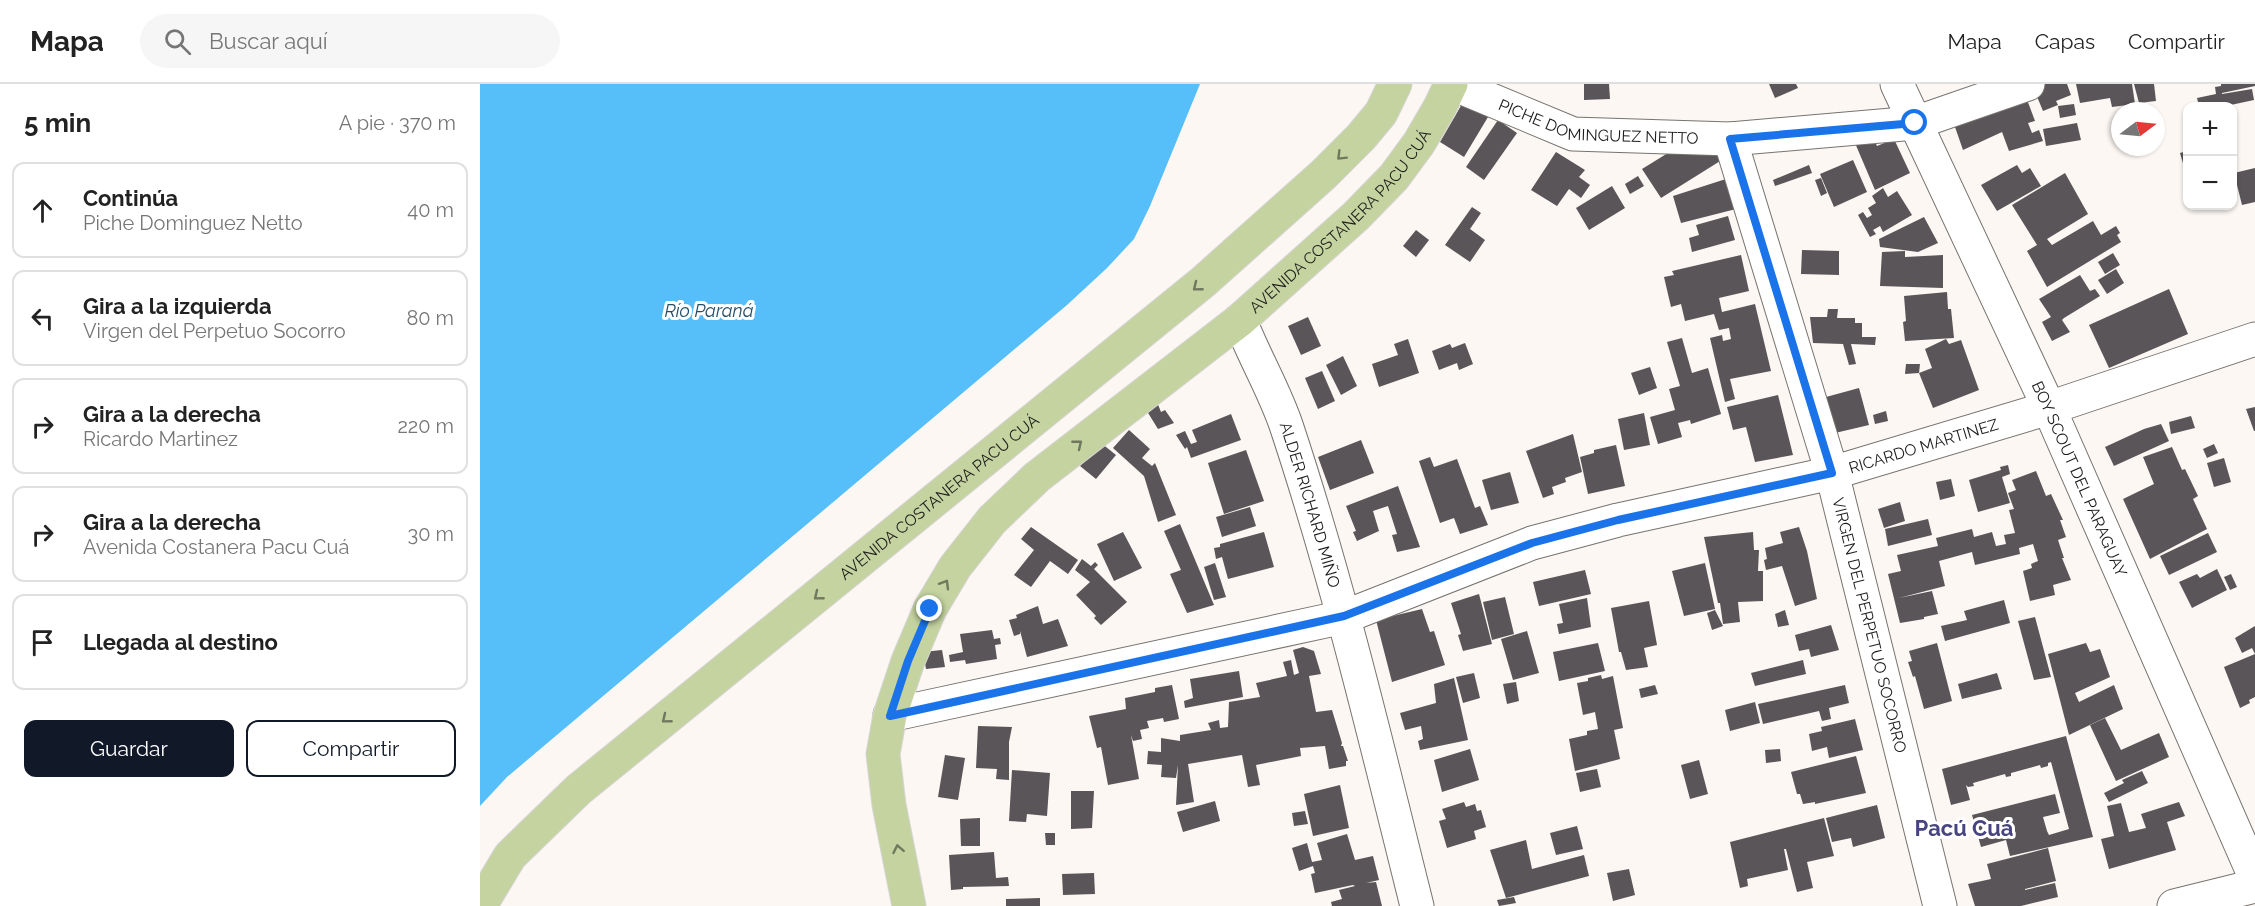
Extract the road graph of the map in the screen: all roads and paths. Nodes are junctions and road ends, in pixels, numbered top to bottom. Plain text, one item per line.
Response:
1 (1395, 84) edge
2 (1452, 84) edge
3 (1897, 84) edge
4 (2028, 84) edge
5 (1915, 123) junction
6 (1730, 139) junction
7 (1240, 320) junction
8 (2255, 339) edge
9 (2049, 408) junction
10 (1832, 473) junction
11 (1344, 616) junction
12 (890, 716) junction
13 (2255, 877) edge
14 (2255, 886) edge
15 (480, 906) edge
16 (909, 906) edge
17 (1418, 906) edge
18 (1940, 906) edge
19 (2174, 906) edge

1 -> 15 main road, AVENIDA COSTANERA PACU CUÁ
2 - 6 street, PICHE DOMINGUEZ NETTO
2 - 7 main road, AVENIDA COSTANERA PACU CUÁ
3 - 5 street, BOY SCOUT DEL PARAGUAY
4 - 5 street, PICHE DOMINGUEZ NETTO
5 - 6 street, PICHE DOMINGUEZ NETTO
5 - 9 street, BOY SCOUT DEL PARAGUAY
6 - 10 street, VIRGEN DEL PERPETUO SOCORRO
7 - 11 street, ALDER RICHARD MIÑO
12 -> 7 main road, AVENIDA COSTANERA PACU CUÁ
8 - 9 street, RICARDO MARTINEZ
9 - 10 street, RICARDO MARTINEZ
9 - 13 street, BOY SCOUT DEL PARAGUAY
10 - 11 street, RICARDO MARTINEZ
10 - 18 street, VIRGEN DEL PERPETUO SOCORRO
11 - 12 street, RICARDO MARTINEZ
11 - 17 street, ALDER RICHARD MIÑO
16 -> 12 main road, AVENIDA COSTANERA PACU CUÁ
14 - 19 street

